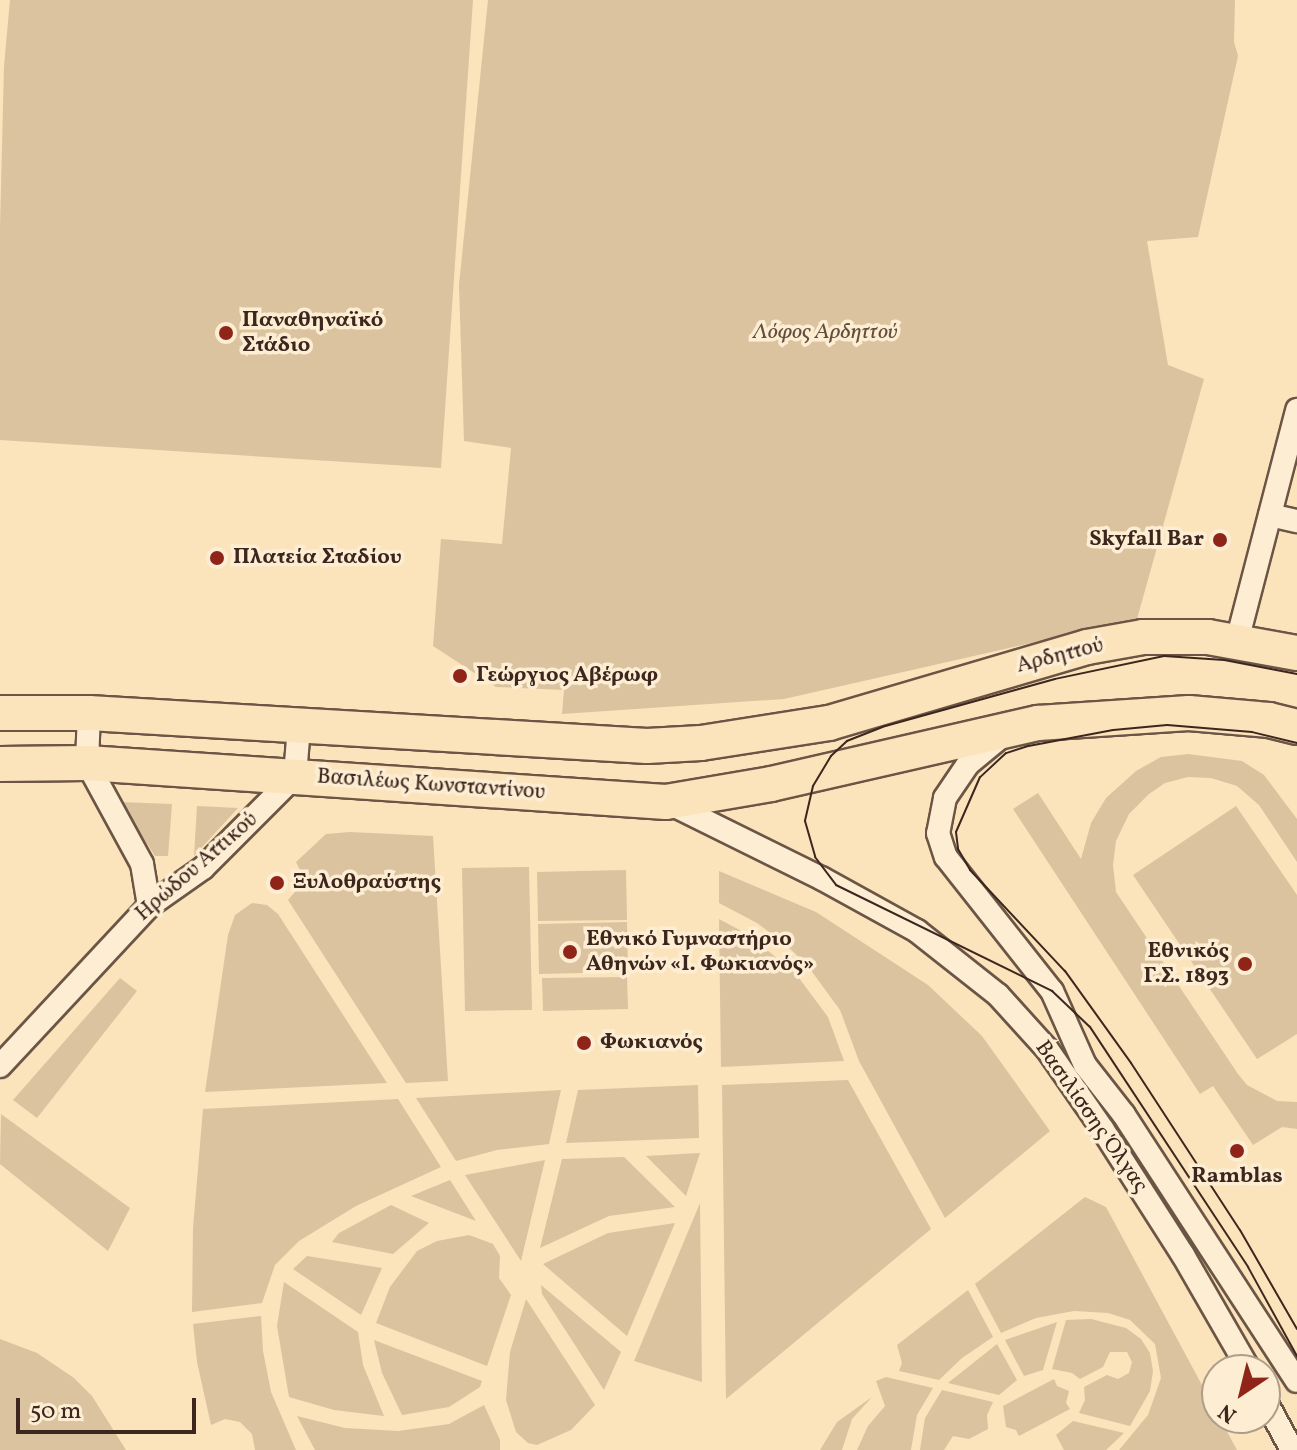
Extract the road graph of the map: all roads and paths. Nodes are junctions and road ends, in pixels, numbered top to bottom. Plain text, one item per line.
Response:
1 (1297, 410) edge
2 (1270, 515) junction
3 (1297, 521) edge
4 (1237, 641) junction
5 (1297, 653) edge
6 (0, 713) edge
7 (89, 713) junction
8 (299, 726) junction
9 (1297, 727) edge
10 (1016, 728) junction
11 (87, 763) junction
12 (0, 764) edge
13 (295, 776) junction
14 (666, 802) junction
15 (149, 906) junction
16 (0, 1066) edge
17 (1240, 1354) edge
18 (1297, 1381) edge
19 (1281, 1430) edge
20 (1292, 1450) edge

1 - 2 street
2 - 3 street
2 - 4 street
4 - 5 main road, Αρδηττού
4 - 8 main road, Αρδηττού
6 - 7 main road
7 - 8 main road
7 - 11 street
8 - 13 street
9 - 10 main road
10 - 14 main road, Βασιλέως Κωνσταντίνου
10 - 18 street, Βασιλίσσης Όλγας
11 - 12 main road, Βασιλέως Κωνσταντίνου
11 - 13 main road, Βασιλέως Κωνσταντίνου
11 - 15 street
13 - 14 main road, Βασιλέως Κωνσταντίνου
13 - 15 street, Ηρώδου Αττικού
14 - 17 street, Βασιλίσσης Όλγας
15 - 16 street, Ηρώδου Αττικού
19 - 20 street

